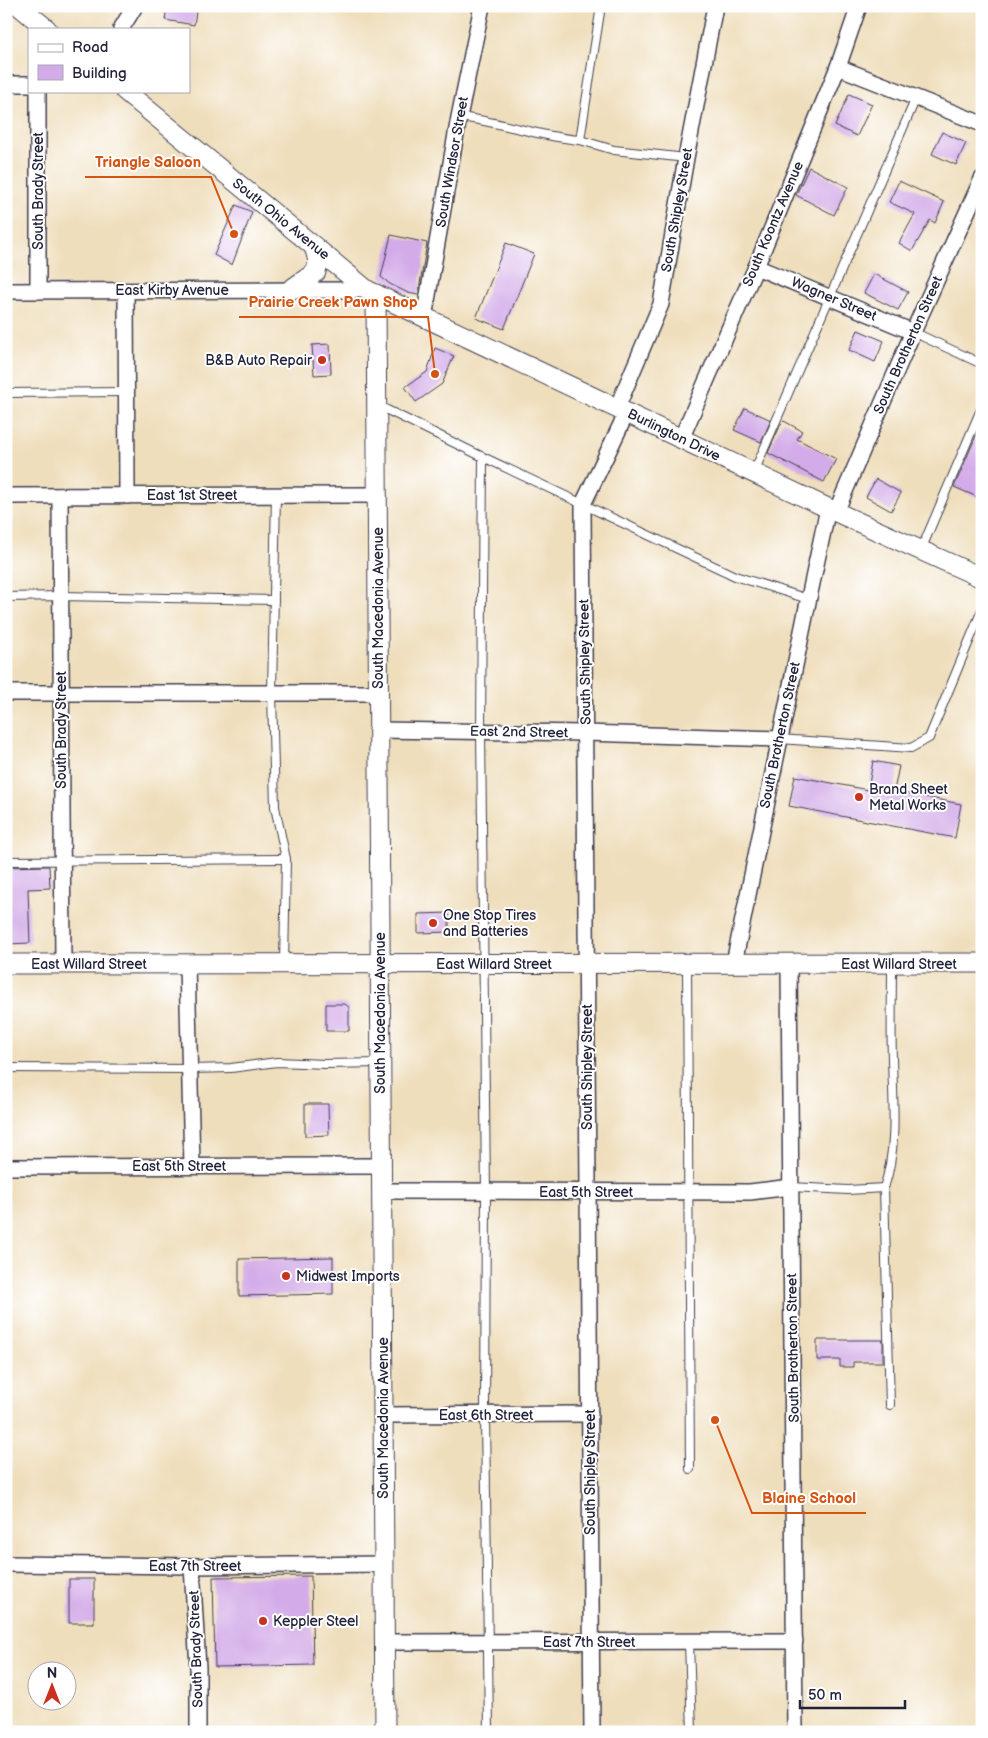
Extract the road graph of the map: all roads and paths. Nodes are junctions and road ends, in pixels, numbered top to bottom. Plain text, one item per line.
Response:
1 (19, 6) edge
2 (136, 6) edge
3 (482, 6) edge
4 (601, 6) edge
5 (715, 6) edge
6 (859, 6) edge
7 (46, 28) edge
8 (122, 28) edge
9 (838, 67) junction
10 (6, 84) edge
11 (28, 84) edge
12 (38, 92) edge
13 (126, 92) edge
14 (916, 98) junction
15 (459, 117) junction
16 (982, 124) edge
17 (580, 140) junction
18 (686, 158) junction
19 (982, 179) edge
20 (314, 246) junction
21 (756, 267) junction
22 (290, 290) junction
23 (6, 291) edge
24 (38, 291) junction
25 (126, 291) junction
26 (371, 292) junction
27 (830, 297) junction
28 (424, 318) junction
29 (913, 332) junction
30 (982, 364) edge
31 (127, 392) junction
32 (6, 393) edge
33 (376, 405) junction
34 (982, 407) edge
35 (622, 410) junction
36 (681, 439) junction
37 (483, 456) junction
38 (754, 473) junction
39 (276, 495) junction
40 (377, 495) junction
41 (6, 496) edge
42 (60, 496) junction
43 (127, 496) junction
44 (583, 504) junction
45 (832, 510) junction
46 (921, 550) junction
47 (982, 578) edge
48 (60, 596) junction
49 (6, 597) edge
50 (808, 599) junction
51 (274, 600) junction
52 (982, 610) edge
53 (6, 692) edge
54 (61, 693) junction
55 (272, 693) junction
56 (378, 693) junction
57 (378, 730) junction
58 (481, 732) junction
59 (586, 733) junction
60 (779, 739) junction
61 (286, 859) junction
62 (62, 860) junction
63 (6, 861) edge
64 (688, 963) junction
65 (734, 963) junction
66 (982, 963) edge
67 (6, 964) edge
68 (63, 964) junction
69 (187, 964) junction
70 (284, 964) junction
71 (380, 964) junction
72 (483, 964) junction
73 (587, 964) junction
74 (789, 964) junction
75 (892, 964) junction
76 (381, 1063) junction
77 (6, 1068) edge
78 (190, 1069) junction
79 (192, 1166) junction
80 (381, 1166) junction
81 (6, 1167) edge
82 (791, 1187) junction
83 (884, 1188) junction
84 (381, 1191) junction
85 (486, 1192) junction
86 (688, 1192) junction
87 (588, 1193) junction
88 (890, 1405) dead end
89 (590, 1414) junction
90 (383, 1415) junction
91 (485, 1415) junction
92 (690, 1469) dead end
93 (6, 1564) edge
94 (384, 1564) junction
95 (192, 1566) junction
96 (795, 1641) junction
97 (384, 1642) junction
98 (488, 1642) junction
99 (592, 1642) junction
100 (689, 1642) junction
101 (198, 1732) edge
102 (384, 1732) edge
103 (489, 1732) edge
104 (592, 1732) edge
105 (692, 1732) edge
106 (795, 1732) edge

1 - 7 street
2 - 8 street
3 - 15 street, South Windsor Street
4 - 17 lane
5 - 18 street, South Shipley Street
6 - 9 street, South Koontz Avenue
9 - 14 street
9 - 21 street, South Koontz Avenue
10 - 11 street
12 - 24 street, South Brady Street
13 - 20 street, South Ohio Avenue
14 - 16 street
14 - 27 lane
15 - 17 lane
15 - 28 street, South Windsor Street
17 - 18 lane
18 - 35 street, South Shipley Street
19 - 29 street, South Brotherton Street
20 - 22 street
20 - 26 street, South Ohio Avenue
21 - 27 street, Wagner Street
21 - 36 street, South Koontz Avenue
22 - 25 street, East Kirby Avenue
22 - 26 street, East Kirby Avenue
23 - 24 street, East Kirby Avenue
24 - 25 street, East Kirby Avenue
25 - 31 street
26 - 28 street, Burlington Drive
26 - 33 street, South Macedonia Avenue
27 - 29 street, Wagner Street
27 - 38 lane
28 - 35 street, Burlington Drive
29 - 30 lane
29 - 45 street, South Brotherton Street
31 - 32 lane
31 - 43 street
33 - 37 lane
33 - 40 street, South Macedonia Avenue
34 - 46 lane
35 - 36 street, Burlington Drive
35 - 44 street, South Shipley Street
36 - 38 street, Burlington Drive
37 - 44 lane
37 - 58 lane
38 - 45 street, Burlington Drive
39 - 40 street, East 1st Street
39 - 43 street, East 1st Street
39 - 51 lane
40 - 56 street, South Macedonia Avenue
41 - 42 street, East 1st Street
42 - 43 street, East 1st Street
42 - 48 street, South Brady Street
44 - 50 lane
44 - 59 street, South Shipley Street
45 - 46 street, Burlington Drive
45 - 50 street, South Brotherton Street
46 - 47 street, Burlington Drive
48 - 49 lane
48 - 51 lane
48 - 54 street, South Brady Street
50 - 60 street, South Brotherton Street
51 - 55 lane
52 - 60 lane
53 - 54 street
54 - 55 street
54 - 62 street, South Brady Street
55 - 56 street
55 - 61 lane
56 - 57 street, South Macedonia Avenue
57 - 58 street, East 2nd Street
57 - 71 street, South Macedonia Avenue
58 - 59 street, East 2nd Street
58 - 72 lane
59 - 60 street, East 2nd Street
59 - 73 street, South Shipley Street
60 - 65 street, South Brotherton Street
61 - 62 lane
61 - 70 lane
62 - 63 lane
62 - 68 street, South Brady Street
64 - 65 street, East Willard Street
64 - 73 street, East Willard Street
64 - 86 lane
65 - 74 street, East Willard Street
66 - 75 street, East Willard Street
67 - 68 street, East Willard Street
68 - 69 street, East Willard Street
69 - 70 street, East Willard Street
69 - 78 street
70 - 71 street, East Willard Street
71 - 72 street, East Willard Street
71 - 76 street, South Macedonia Avenue
72 - 73 street, East Willard Street
72 - 85 lane
73 - 87 street, South Shipley Street
74 - 75 street, East Willard Street
74 - 82 street, South Brotherton Street
75 - 83 lane
76 - 78 lane
76 - 80 street, South Macedonia Avenue
77 - 78 lane
78 - 79 street
79 - 80 street, East 5th Street
79 - 81 street, East 5th Street
80 - 84 street, South Macedonia Avenue
82 - 83 lane
82 - 86 street, East 5th Street
82 - 96 street, South Brotherton Street
83 - 88 lane
84 - 85 street, East 5th Street
84 - 90 street, South Macedonia Avenue
85 - 87 street, East 5th Street
85 - 91 lane
86 - 87 street, East 5th Street
86 - 92 lane
87 - 89 street, South Shipley Street
89 - 91 street, East 6th Street
89 - 99 street, South Shipley Street
90 - 91 street, East 6th Street
90 - 94 street, South Macedonia Avenue
91 - 98 lane
93 - 95 street, East 7th Street
94 - 95 street, East 7th Street
94 - 97 street, South Macedonia Avenue
95 - 101 street, South Brady Street
96 - 100 street, East 7th Street
96 - 106 street, South Brotherton Street
97 - 98 street, East 7th Street
97 - 102 street, South Macedonia Avenue
98 - 99 street, East 7th Street
98 - 103 lane
99 - 100 street, East 7th Street
99 - 104 street, South Shipley Street
100 - 105 lane

